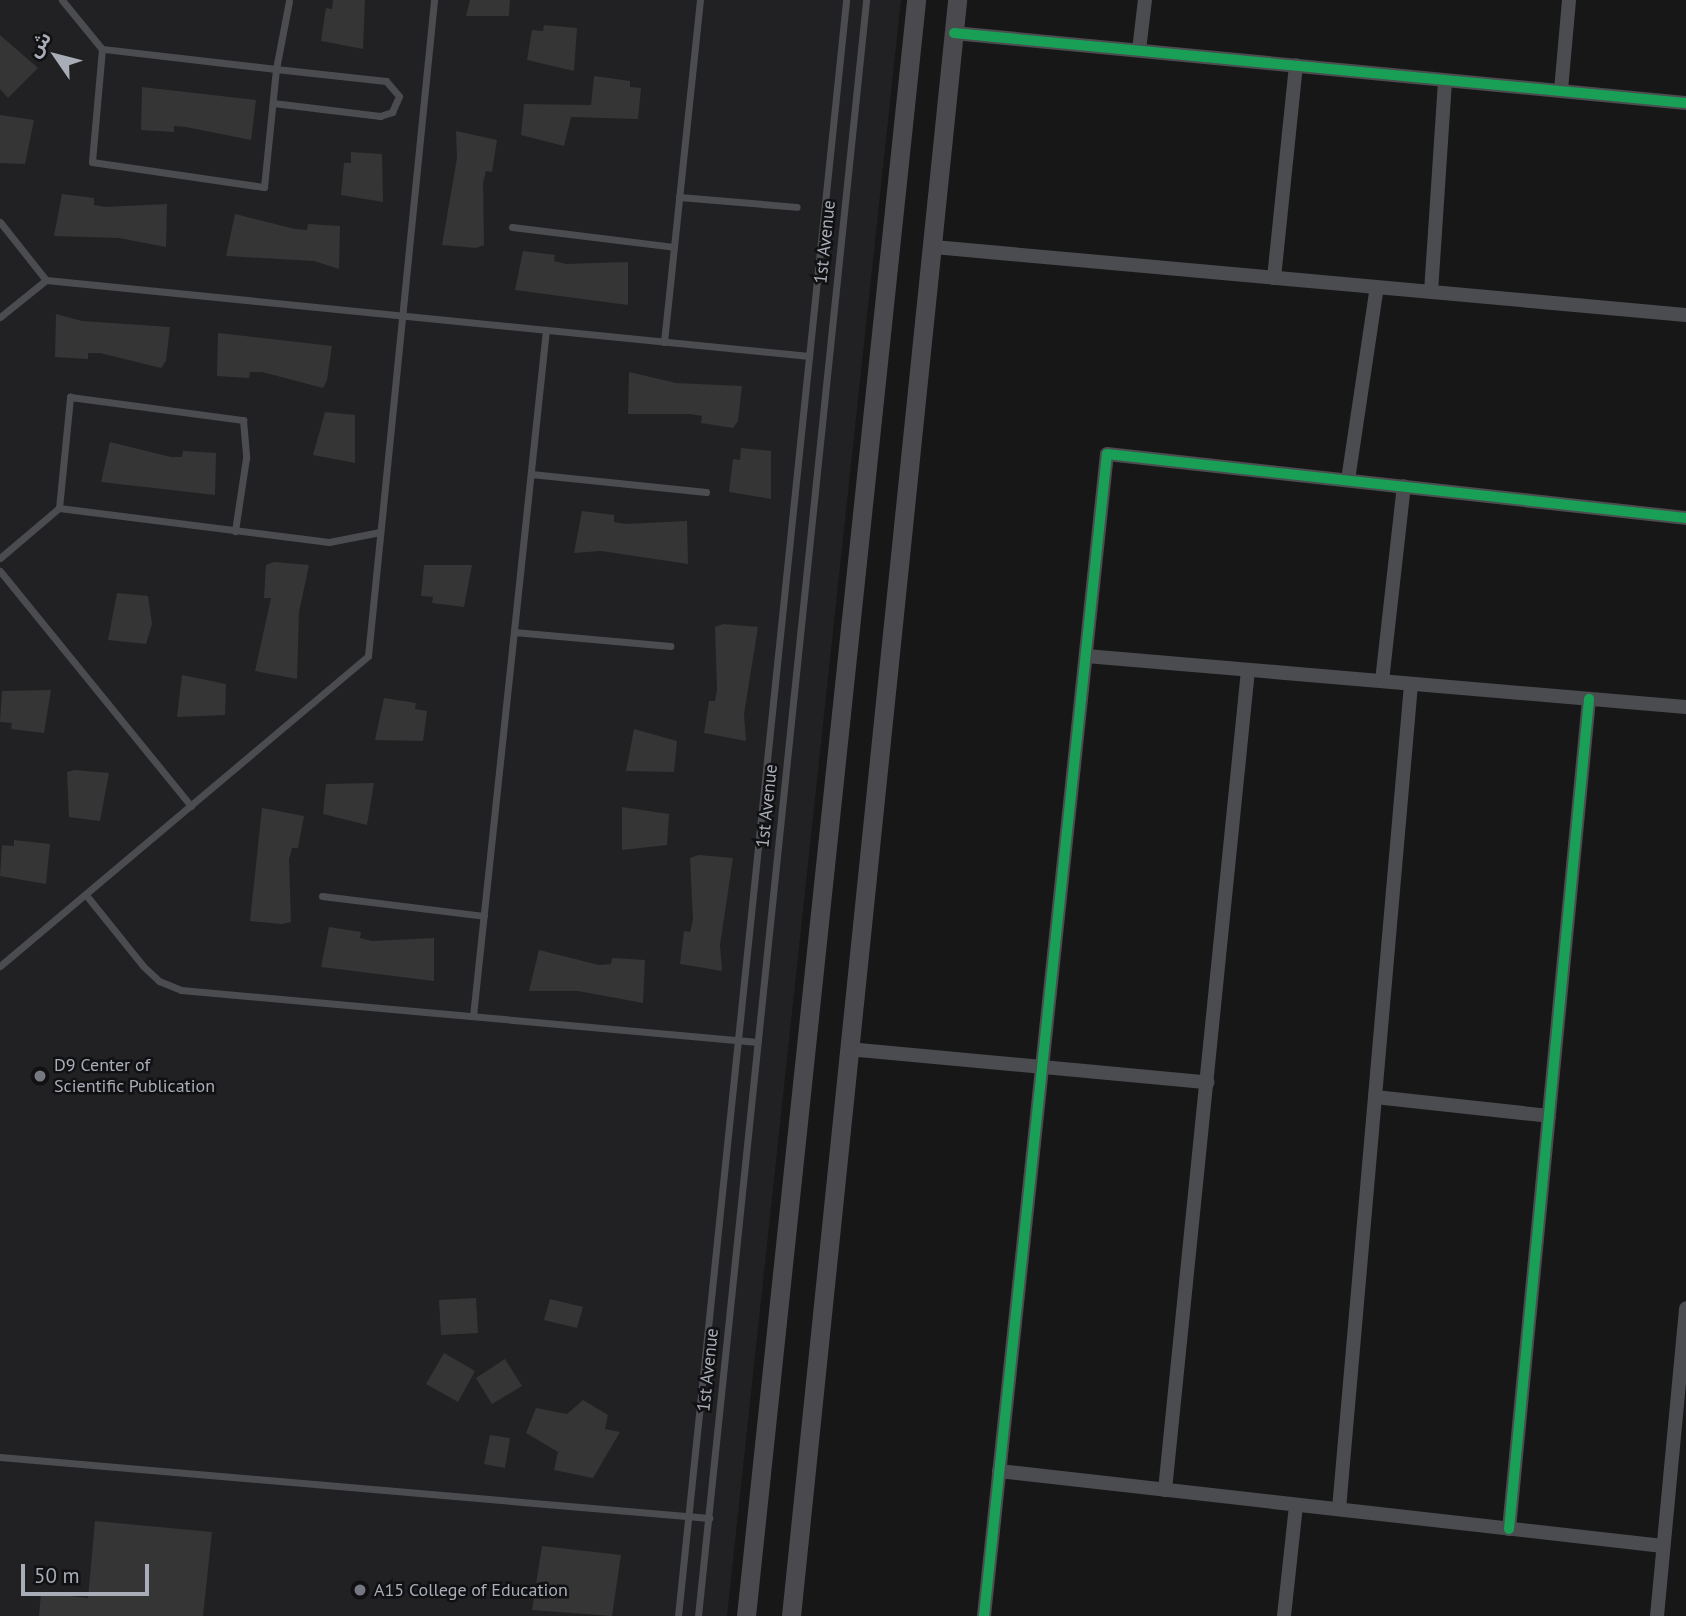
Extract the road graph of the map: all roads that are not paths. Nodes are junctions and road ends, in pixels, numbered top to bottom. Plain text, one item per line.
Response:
1 (62, 0) edge
2 (434, 0) edge
3 (700, 0) edge
4 (846, 0) edge
5 (866, 0) edge
6 (916, 0) edge
7 (957, 0) edge
8 (1145, 0) edge
9 (1569, 0) edge
10 (289, 1) edge
11 (954, 33) junction
12 (102, 49) junction
13 (1139, 50) junction
14 (1296, 65) junction
15 (276, 69) junction
16 (1445, 80) junction
17 (1561, 90) junction
18 (272, 103) junction
19 (1686, 103) edge
20 (679, 197) junction
21 (797, 207) dead end
22 (0, 222) edge
23 (512, 227) dead end
24 (674, 247) junction
25 (933, 247) junction
26 (1274, 278) junction
27 (46, 280) junction
28 (1377, 287) junction
29 (1431, 292) junction
30 (402, 315) junction
31 (1686, 315) edge
32 (0, 317) edge
33 (546, 330) junction
34 (664, 342) junction
35 (809, 356) junction
36 (531, 474) junction
37 (1349, 480) junction
38 (1404, 486) junction
39 (706, 492) dead end
40 (59, 508) junction
41 (1686, 518) edge
42 (235, 531) junction
43 (380, 532) junction
44 (0, 558) edge
45 (0, 571) edge
46 (514, 632) junction
47 (670, 646) dead end
48 (1086, 656) junction
49 (1248, 670) junction
50 (1382, 681) junction
51 (1411, 684) junction
52 (1588, 699) junction
53 (1686, 707) edge
54 (191, 806) junction
55 (86, 894) junction
56 (322, 896) dead end
57 (484, 916) junction
58 (0, 966) edge
59 (473, 1016) junction
60 (738, 1040) junction
61 (758, 1042) junction
62 (848, 1049) junction
63 (1042, 1067) junction
64 (1207, 1082) junction
65 (1375, 1097) junction
66 (1549, 1116) junction
67 (1686, 1308) edge
68 (0, 1457) edge
69 (999, 1471) junction
70 (1165, 1490) junction
71 (1297, 1505) junction
72 (1339, 1509) junction
73 (688, 1517) junction
74 (709, 1518) junction
75 (1509, 1529) junction
76 (1663, 1546) junction
77 (678, 1616) edge
78 (698, 1616) edge
79 (746, 1616) edge
80 (791, 1616) edge
81 (984, 1616) edge
82 (1284, 1616) edge
83 (1657, 1616) edge

1 - 12 lane
2 - 30 lane
3 - 20 lane
4 - 35 lane, 1st Avenue
5 - 61 lane, 1st Avenue
6 - 79 main road
7 - 11 main road
8 - 13 street
9 - 17 street
10 - 15 lane
11 - 13 street
11 - 25 main road
12 - 15 lane
12 - 18 lane
13 - 14 street
14 - 16 street
14 - 26 street
15 - 18 lane
15 - 18 lane
16 - 17 street
16 - 29 street
17 - 19 street
20 - 21 lane
20 - 24 lane
22 - 27 lane
23 - 24 lane
24 - 34 lane
25 - 26 street
25 - 62 main road
26 - 28 street
27 - 30 lane
27 - 32 lane
28 - 29 street
28 - 37 street
29 - 31 street
30 - 33 lane
30 - 43 lane
33 - 34 lane
33 - 36 lane
34 - 35 lane
35 - 60 lane, 1st Avenue
36 - 39 lane
36 - 46 lane
37 - 38 street
37 - 48 street
38 - 41 street
38 - 50 street
40 - 42 lane
40 - 42 lane
40 - 44 lane
42 - 43 lane
43 - 54 lane
45 - 54 lane
46 - 47 lane
46 - 57 lane
48 - 49 street
48 - 63 street
49 - 50 street
49 - 64 street
50 - 51 street
51 - 52 street
51 - 65 street
52 - 53 street
52 - 66 street
54 - 55 lane
55 - 58 lane
55 - 59 lane
56 - 57 lane
57 - 59 lane
59 - 60 lane
60 - 61 lane
60 - 73 lane, 1st Avenue
61 - 74 lane, 1st Avenue
62 - 63 street
62 - 80 main road
63 - 64 street
63 - 69 street
64 - 70 street
65 - 66 street
65 - 72 street
66 - 75 street
67 - 76 street
68 - 73 lane
69 - 70 street
69 - 81 street
70 - 71 street
71 - 72 street
71 - 82 street
72 - 75 street
73 - 74 lane
73 - 77 lane, 1st Avenue
74 - 78 lane, 1st Avenue
75 - 76 street
76 - 83 street

